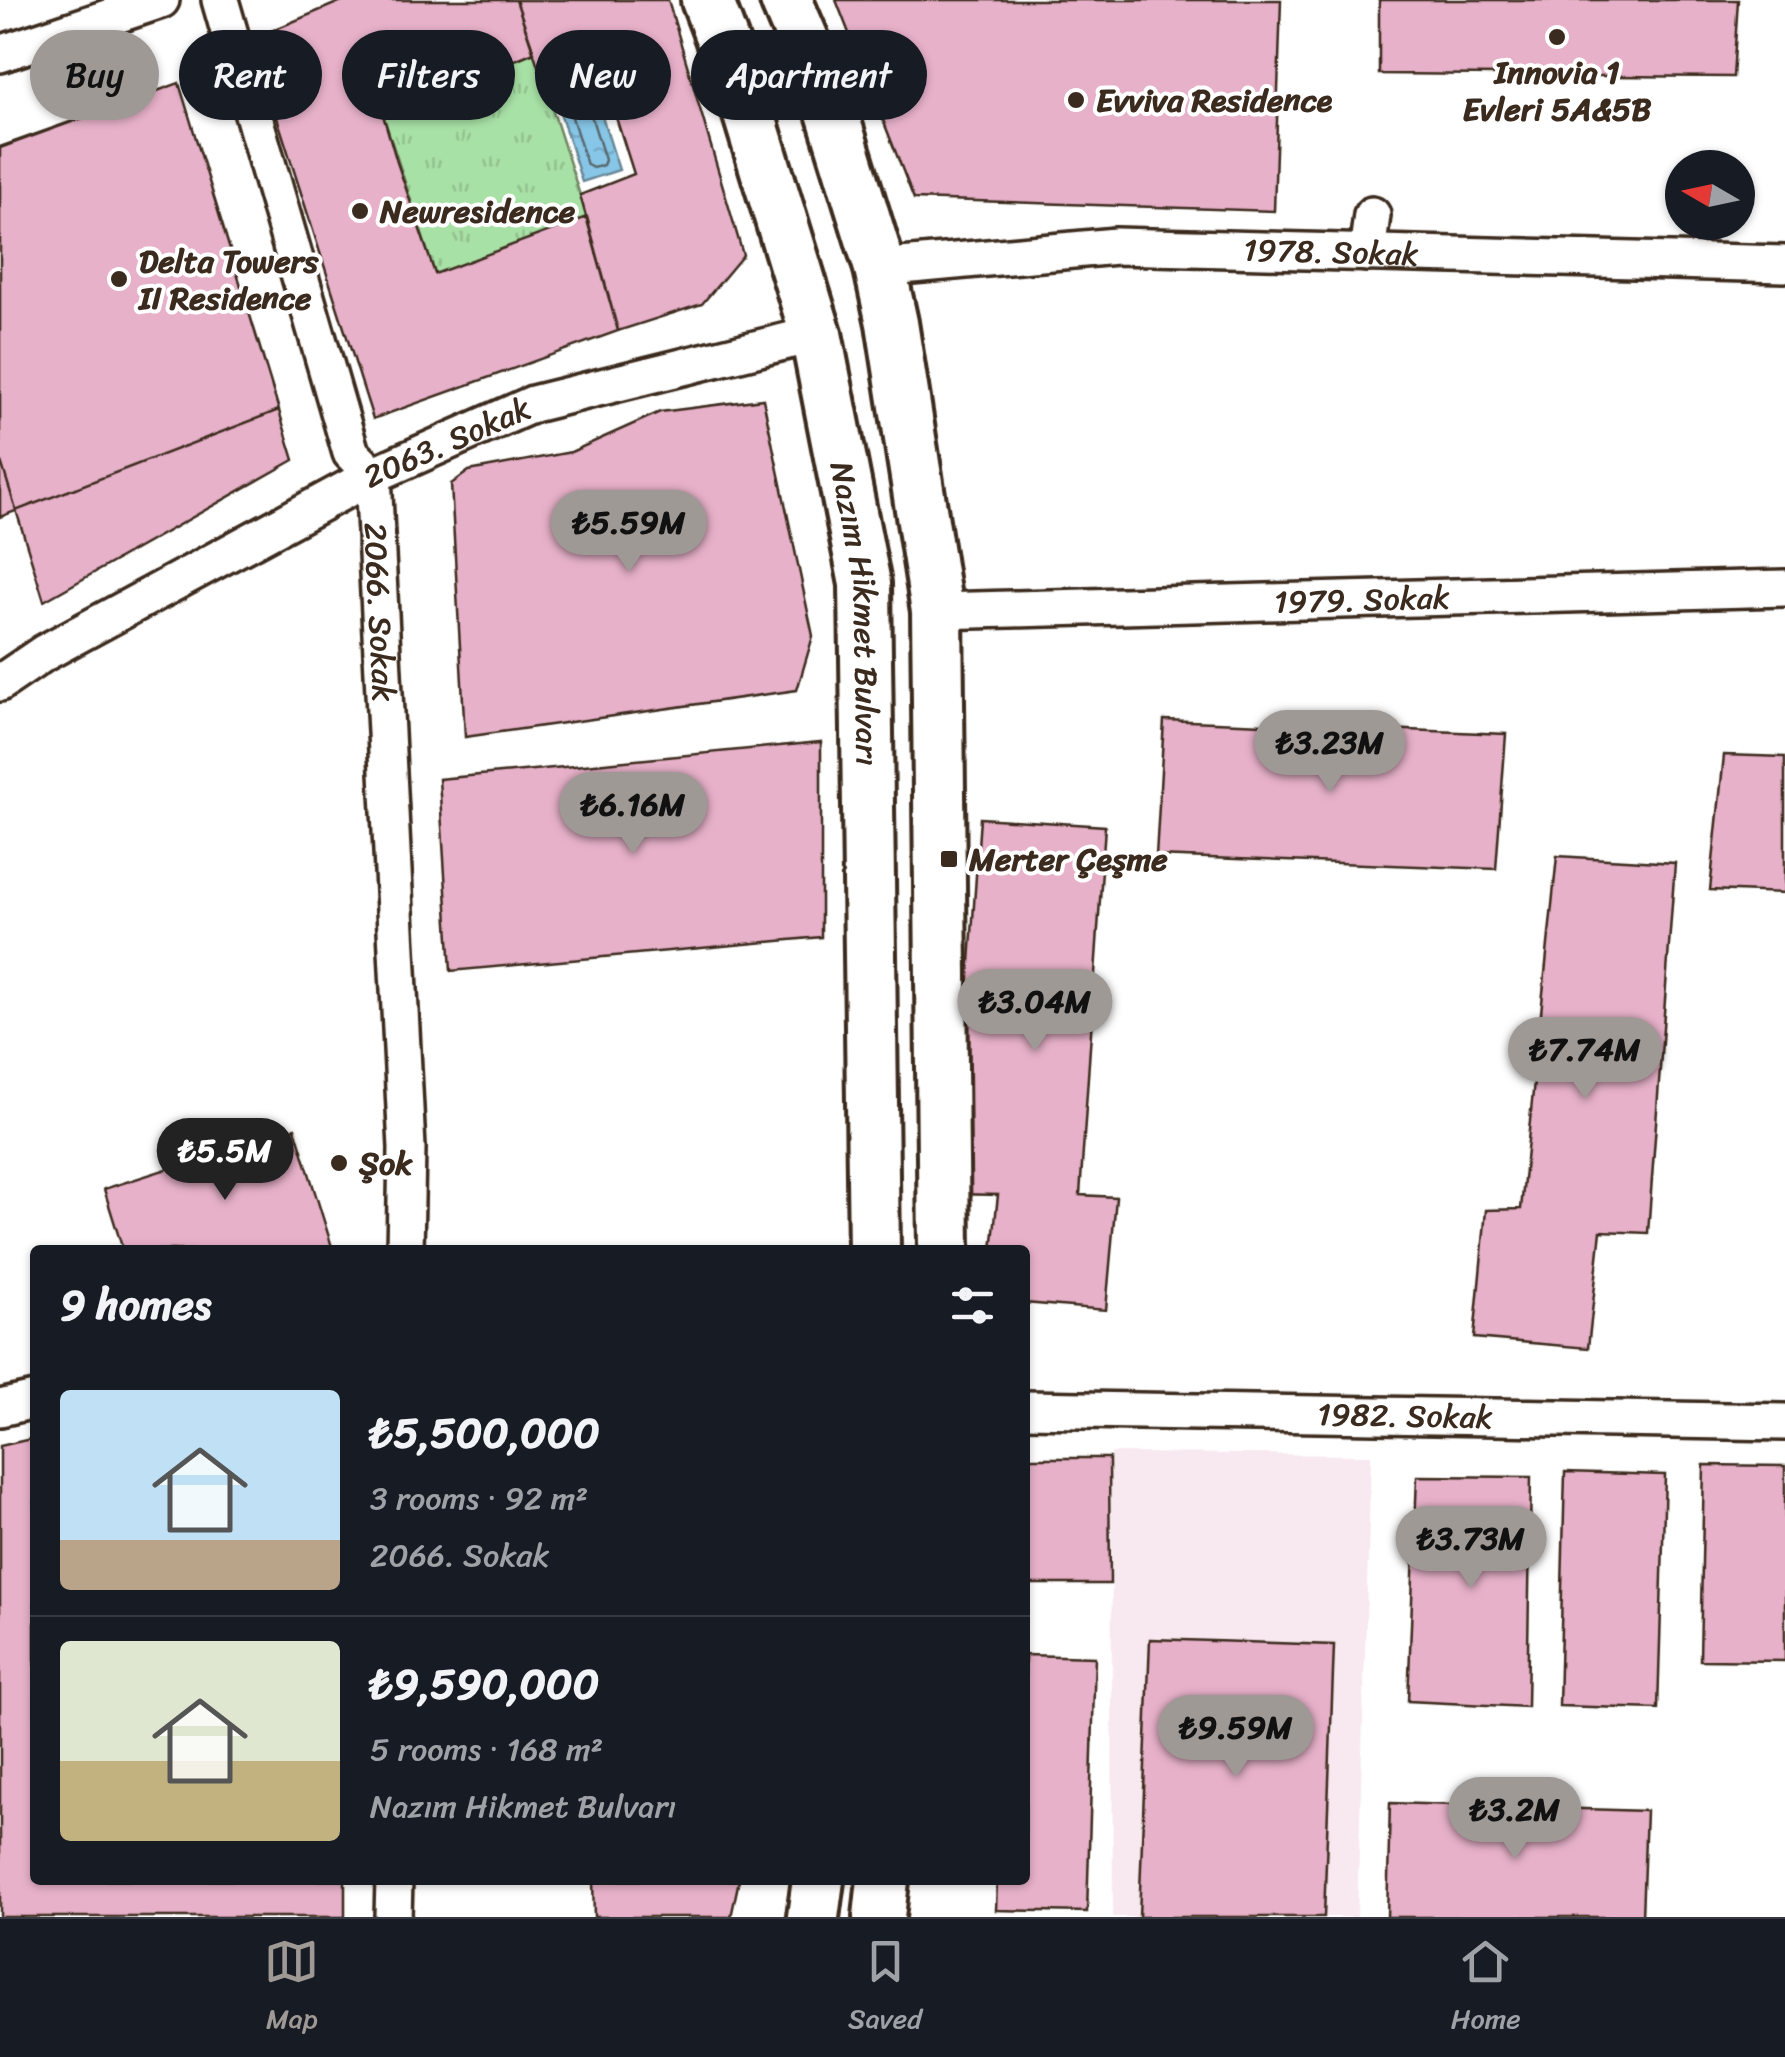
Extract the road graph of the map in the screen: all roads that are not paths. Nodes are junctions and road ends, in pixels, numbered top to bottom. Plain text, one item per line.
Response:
1 (161, 0) edge
2 (220, 0) edge
3 (708, 0) edge
4 (786, 0) edge
5 (0, 54) edge
6 (1372, 215) dead end
7 (1367, 253) junction
8 (1785, 264) edge
9 (880, 268) junction
10 (816, 334) junction
11 (373, 475) junction
12 (865, 584) junction
13 (1785, 588) edge
14 (937, 610) junction
15 (0, 683) edge
16 (405, 1245) edge
17 (874, 1245) edge
18 (944, 1245) edge
19 (30, 1401) edge
20 (0, 1408) edge
21 (1030, 1410) edge
22 (1785, 1422) edge
23 (394, 1885) edge
24 (817, 1885) edge
25 (882, 1885) edge
26 (393, 1917) edge
27 (814, 1917) edge
28 (879, 1917) edge

1 - 5 street
2 - 11 street, 2066. Sokak
3 - 10 main road, Nazım Hikmet Bulvarı
4 - 9 main road
6 - 7 street
7 - 8 street, 1978. Sokak
7 - 9 street, 1978. Sokak
9 - 14 main road
10 - 11 street, 2063. Sokak
10 - 12 main road, Nazım Hikmet Bulvarı
11 - 15 street, 2063. Sokak
11 - 16 street, 2066. Sokak
12 - 14 main road
12 - 17 main road, Nazım Hikmet Bulvarı
13 - 14 street, 1979. Sokak
14 - 18 main road
19 - 20 street
21 - 22 street, 1982. Sokak
23 - 26 street
24 - 27 main road
25 - 28 main road

